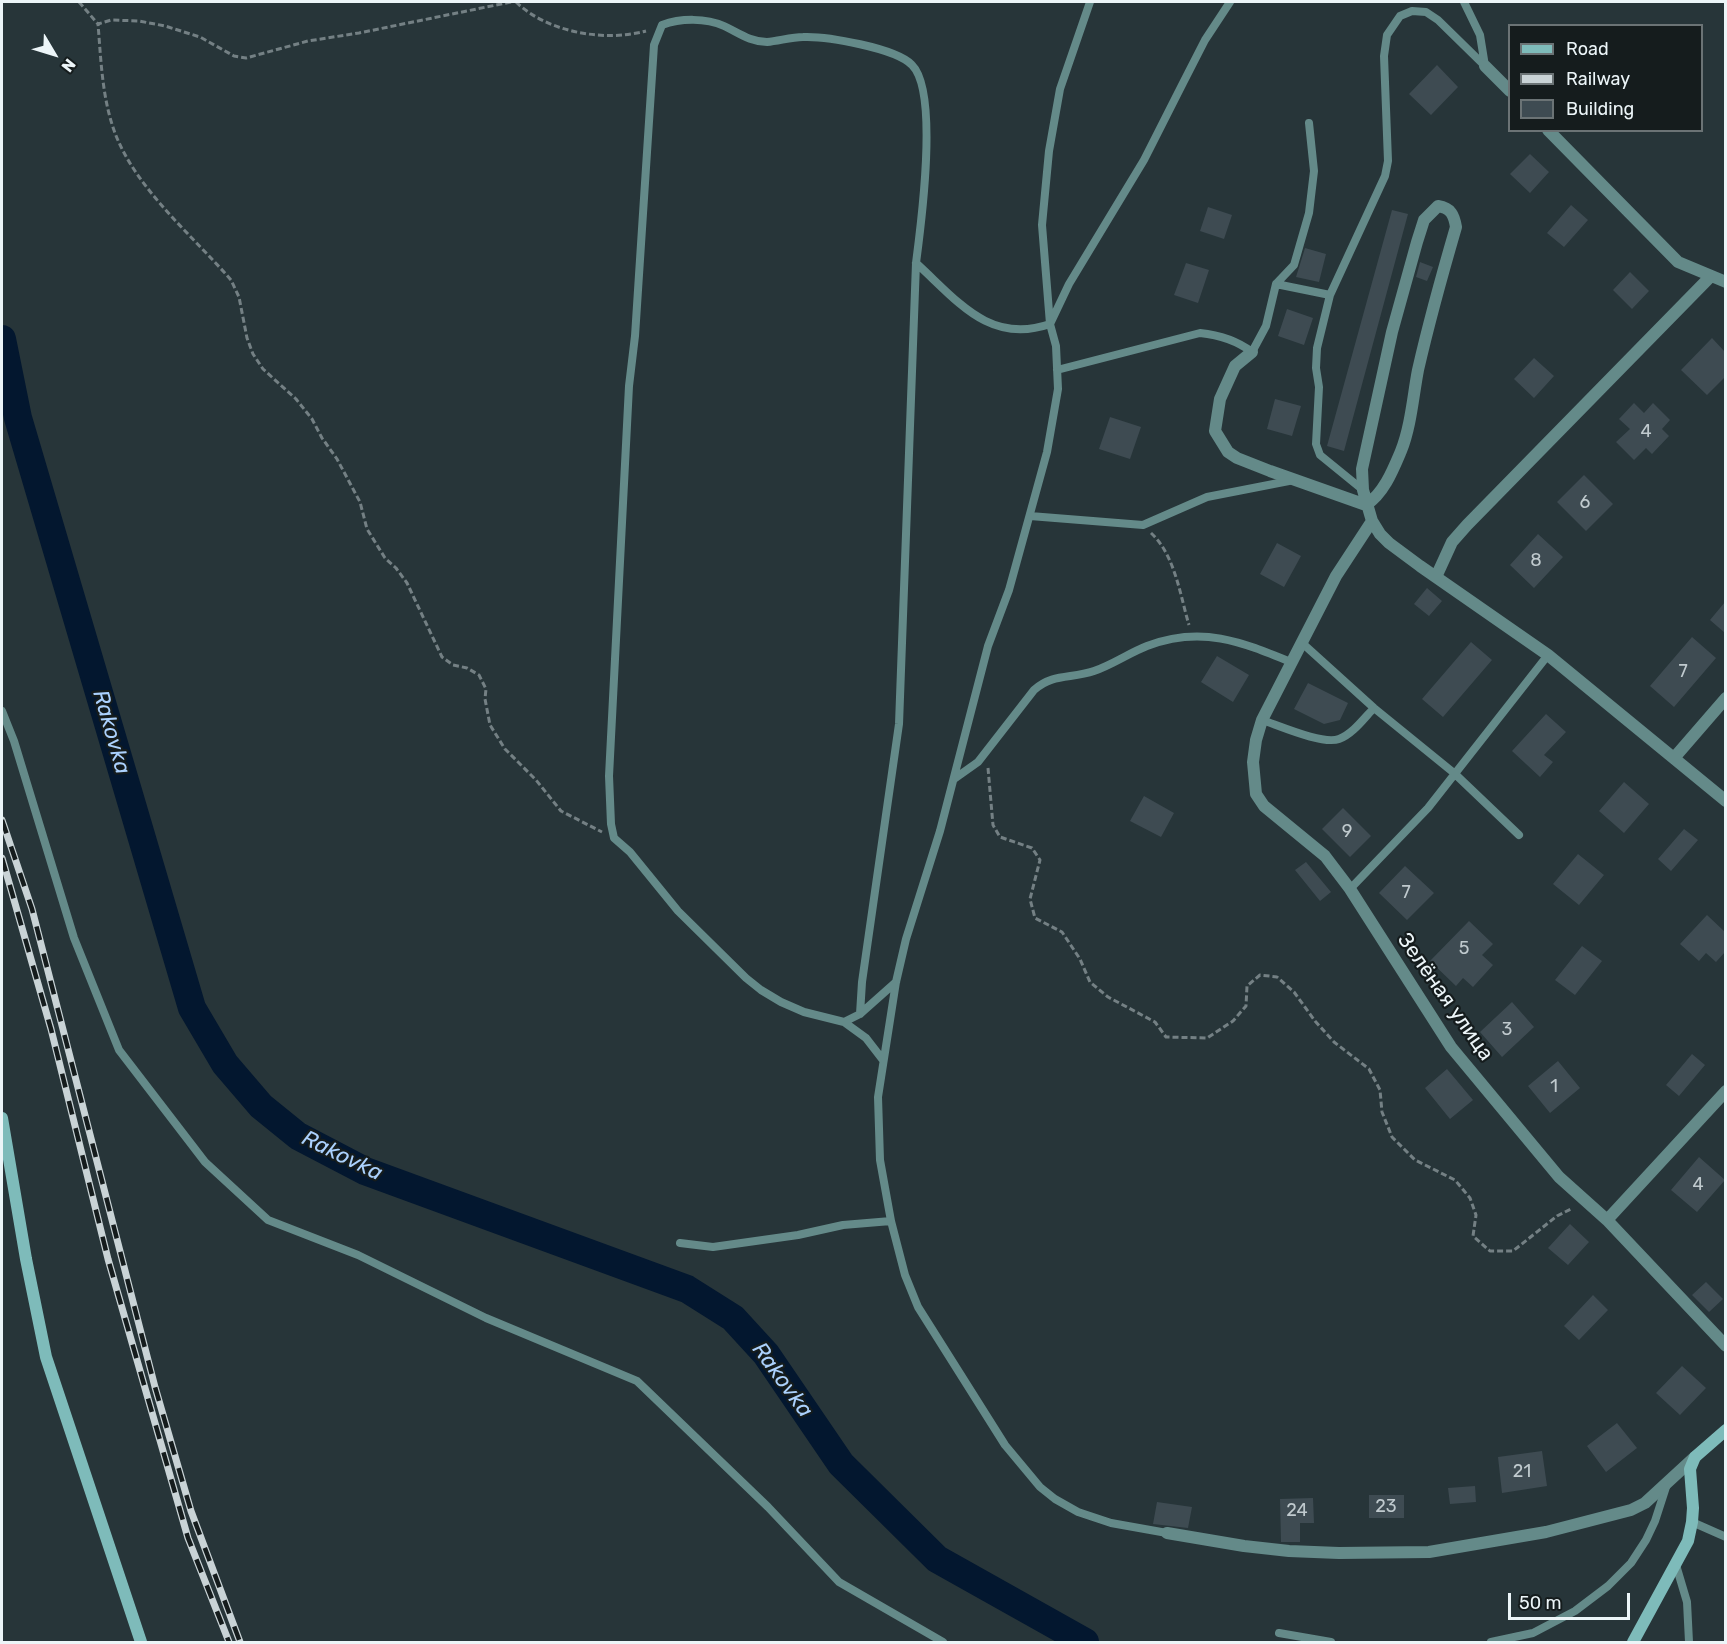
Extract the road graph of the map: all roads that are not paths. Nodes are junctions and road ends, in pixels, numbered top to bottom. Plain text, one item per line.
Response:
1 (1090, 2) edge
2 (1230, 2) edge
3 (1464, 2) edge
4 (1485, 66) junction
5 (1508, 90) edge
6 (1309, 123) dead end
7 (1550, 132) edge
8 (916, 263) junction
9 (1711, 276) junction
10 (1725, 282) edge
11 (1276, 284) junction
12 (1330, 296) junction
13 (1050, 324) junction
14 (1252, 352) junction
15 (1056, 370) junction
16 (1294, 480) junction
17 (1363, 490) junction
18 (1366, 504) junction
19 (1030, 516) junction
20 (1372, 521) junction
21 (1436, 577) junction
22 (1301, 642) junction
23 (1548, 655) junction
24 (1293, 663) junction
25 (1725, 698) edge
26 (1374, 708) junction
27 (2, 711) edge
28 (1262, 720) junction
29 (1674, 758) junction
30 (1454, 773) junction
31 (954, 779) junction
32 (1725, 801) edge
33 (1519, 835) dead end
34 (1350, 889) junction
35 (896, 982) junction
36 (860, 1014) junction
37 (844, 1022) junction
38 (883, 1060) junction
39 (1725, 1091) edge
40 (2, 1118) edge
41 (1607, 1220) junction
42 (891, 1221) junction
43 (680, 1243) dead end
44 (1725, 1346) edge
45 (1725, 1430) edge
46 (1695, 1457) junction
47 (1667, 1483) junction
48 (1692, 1522) junction
49 (1167, 1533) joint
50 (1725, 1537) edge
51 (1676, 1565) junction
52 (1280, 1633) dead end
53 (141, 1642) edge
54 (943, 1642) edge
55 (1331, 1642) edge
56 (1491, 1642) edge
57 (1633, 1642) edge
58 (1689, 1642) edge

1 - 13 lane
2 - 13 lane
3 - 4 lane
4 - 5 street
4 - 12 lane
6 - 11 lane
7 - 9 street
8 - 13 lane
8 - 36 lane
8 - 37 lane
9 - 10 street
9 - 21 street
11 - 12 lane
11 - 14 lane
12 - 17 lane
13 - 15 lane
14 - 15 lane
14 - 16 street
15 - 19 lane
16 - 18 street
16 - 19 lane
17 - 18 street
17 - 18 street
18 - 20 street
19 - 31 lane
20 - 21 street
20 - 22 street
21 - 23 street
22 - 24 street
22 - 26 lane
23 - 29 street
23 - 30 lane
24 - 28 street
24 - 31 lane
25 - 29 street
26 - 28 lane
26 - 30 lane
27 - 54 lane
28 - 34 street, Зелёная улица
29 - 32 street
30 - 33 lane
30 - 34 lane
31 - 35 lane
34 - 41 street, Зелёная улица
35 - 36 lane
35 - 38 lane
36 - 37 lane
37 - 38 lane
38 - 42 lane
39 - 41 street
40 - 53 main road
41 - 44 street, Зелёная улица
42 - 43 lane
42 - 49 lane
45 - 46 main road
46 - 47 street
46 - 48 main road
47 - 49 street
47 - 56 lane
48 - 50 lane
48 - 51 main road
51 - 57 main road
51 - 58 lane
52 - 55 lane

